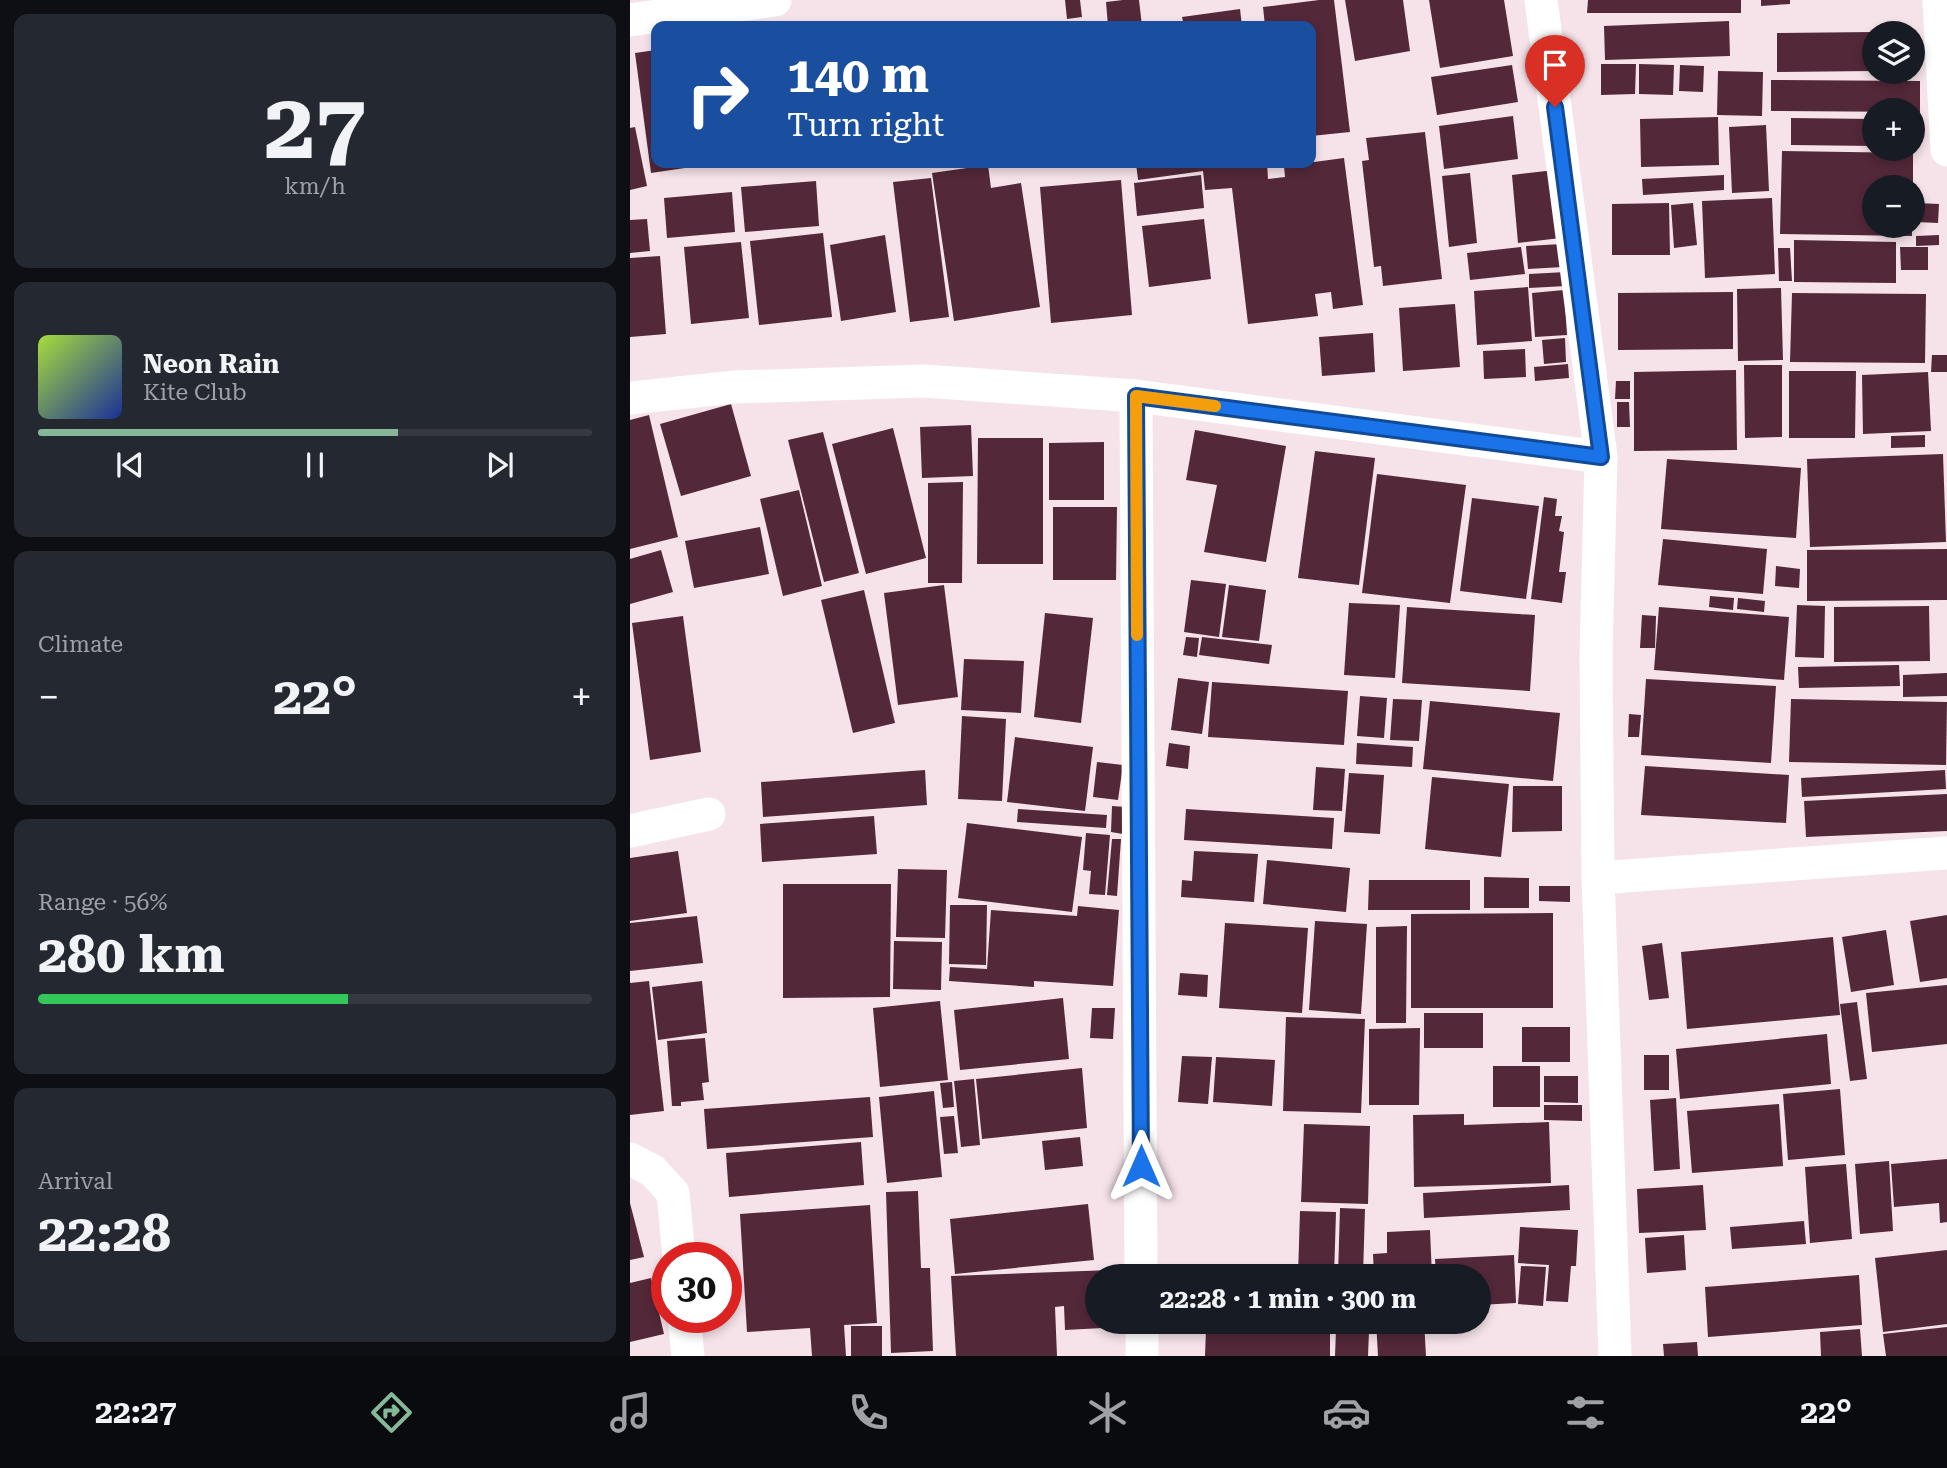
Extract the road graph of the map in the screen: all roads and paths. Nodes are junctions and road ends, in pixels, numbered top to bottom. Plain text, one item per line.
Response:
1 (775, 0) edge
2 (1541, 0) edge
3 (1939, 0) edge
4 (630, 20) edge
5 (1947, 150) edge
6 (1136, 396) junction
7 (630, 398) edge
8 (1601, 457) junction
9 (709, 814) dead end
10 (630, 831) edge
11 (1947, 853) edge
12 (1598, 878) junction
13 (630, 1160) edge
14 (678, 1242) edge
15 (1141, 1264) edge
16 (686, 1333) edge
17 (1142, 1334) edge
18 (688, 1356) edge
19 (1142, 1356) edge
20 (1615, 1356) edge

1 - 4 street
2 - 8 street
3 - 5 street
6 - 7 street
6 - 8 street
6 - 15 street
8 - 12 street
9 - 10 street
11 - 12 street
12 - 20 street
13 - 14 street
16 - 18 street
17 - 19 street

